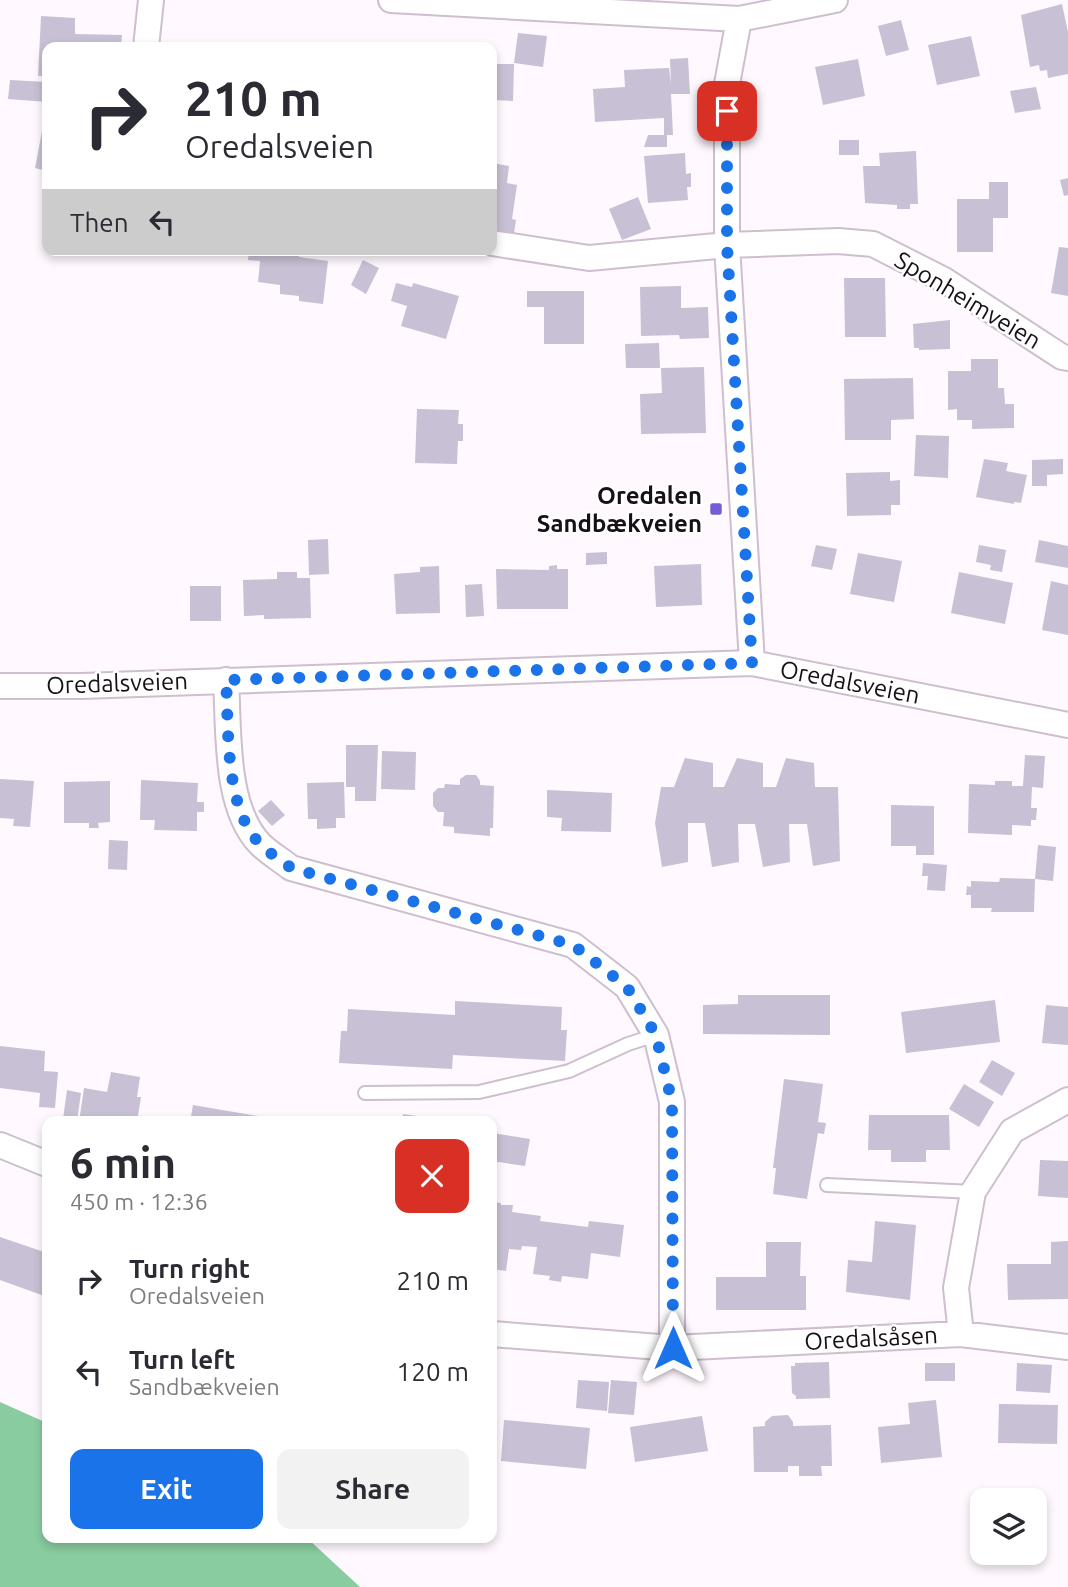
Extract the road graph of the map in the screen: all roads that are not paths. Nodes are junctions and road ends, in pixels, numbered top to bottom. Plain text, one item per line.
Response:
1 (150, 0) edge
2 (391, 0) edge
3 (835, 0) edge
4 (739, 19) junction
5 (146, 42) edge
6 (497, 244) edge
7 (727, 245) junction
8 (1068, 358) edge
9 (752, 663) junction
10 (226, 680) junction
11 (0, 686) edge
12 (1068, 725) edge
13 (656, 1035) junction
14 (365, 1093) dead end
15 (1068, 1100) edge
16 (0, 1145) edge
17 (42, 1162) edge
18 (827, 1185) dead end
19 (972, 1192) junction
20 (497, 1334) edge
21 (961, 1334) junction
22 (1068, 1346) edge
23 (673, 1348) junction

1 - 5 street
2 - 4 street
3 - 4 street
4 - 7 street
6 - 7 street, Sponheimveien
7 - 8 street, Sponheimveien
7 - 9 street
9 - 10 street, Oredalsveien
9 - 12 street, Oredalsveien
10 - 11 street, Oredalsveien
10 - 13 street
13 - 14 lane
13 - 23 street
15 - 19 street
16 - 17 street
18 - 19 lane
19 - 21 street
20 - 23 street, Oredalsåsen
21 - 22 street, Oredalsåsen
21 - 23 street, Oredalsåsen

